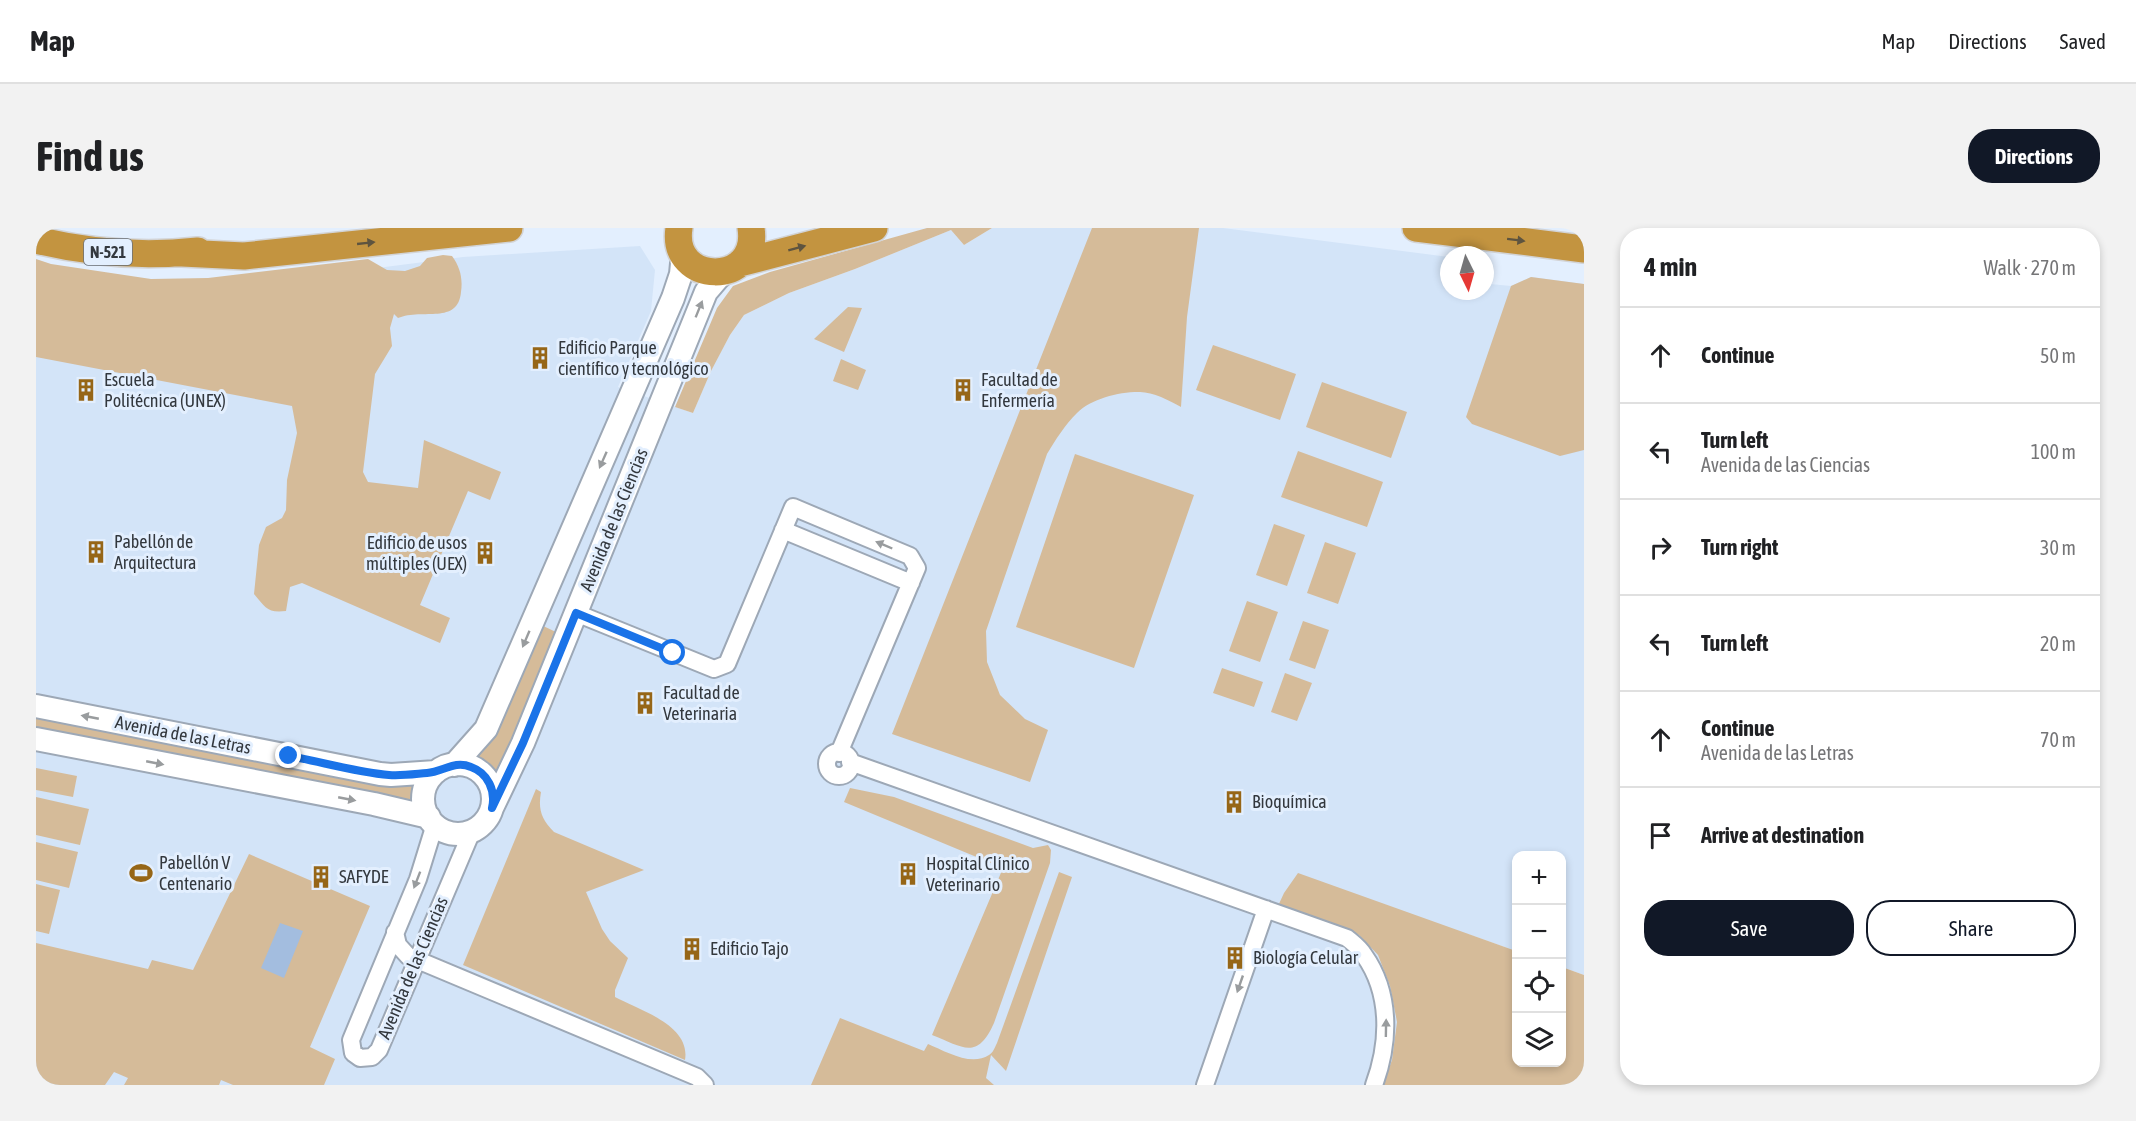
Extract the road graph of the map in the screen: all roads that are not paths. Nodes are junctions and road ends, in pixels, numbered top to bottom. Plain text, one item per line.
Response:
1 (342, 228) edge
2 (509, 228) edge
3 (751, 228) edge
4 (874, 228) edge
5 (1416, 228) edge
6 (678, 235) edge
7 (36, 240) edge
8 (1584, 249) edge
9 (182, 253) junction
10 (734, 266) junction
11 (783, 530) junction
12 (911, 583) junction
13 (576, 613) junction
14 (36, 706) edge
15 (36, 739) edge
16 (445, 768) junction
17 (492, 808) junction
18 (432, 821) junction
19 (472, 831) junction
20 (1266, 909) junction
21 (395, 932) junction
22 (416, 960) junction
23 (705, 1085) edge
24 (1205, 1085) edge
25 (1374, 1085) edge

1 - 9 highway, N-521
9 -> 2 highway
3 - 10 highway
10 -> 4 highway
5 -> 8 highway
6 - 10 highway
6 -> 16 main road, Avenida de las Ciencias
7 - 9 highway, N-521
13 -> 10 main road, Avenida de las Ciencias
11 - 12 street
12 -> 11 street
11 - 13 street
12 - 20 street
13 - 17 main road, Avenida de las Ciencias
16 -> 14 main road, Avenida de las Letras
15 -> 18 main road, Avenida de las Letras
16 - 17 main road
16 - 18 main road
17 - 19 main road
18 - 19 main road
18 -> 21 street, Avenida de las Ciencias
19 - 22 street, Avenida de las Ciencias
20 -> 24 street
25 -> 20 street
21 - 22 street
21 - 22 street, Avenida de las Ciencias
22 - 23 street

